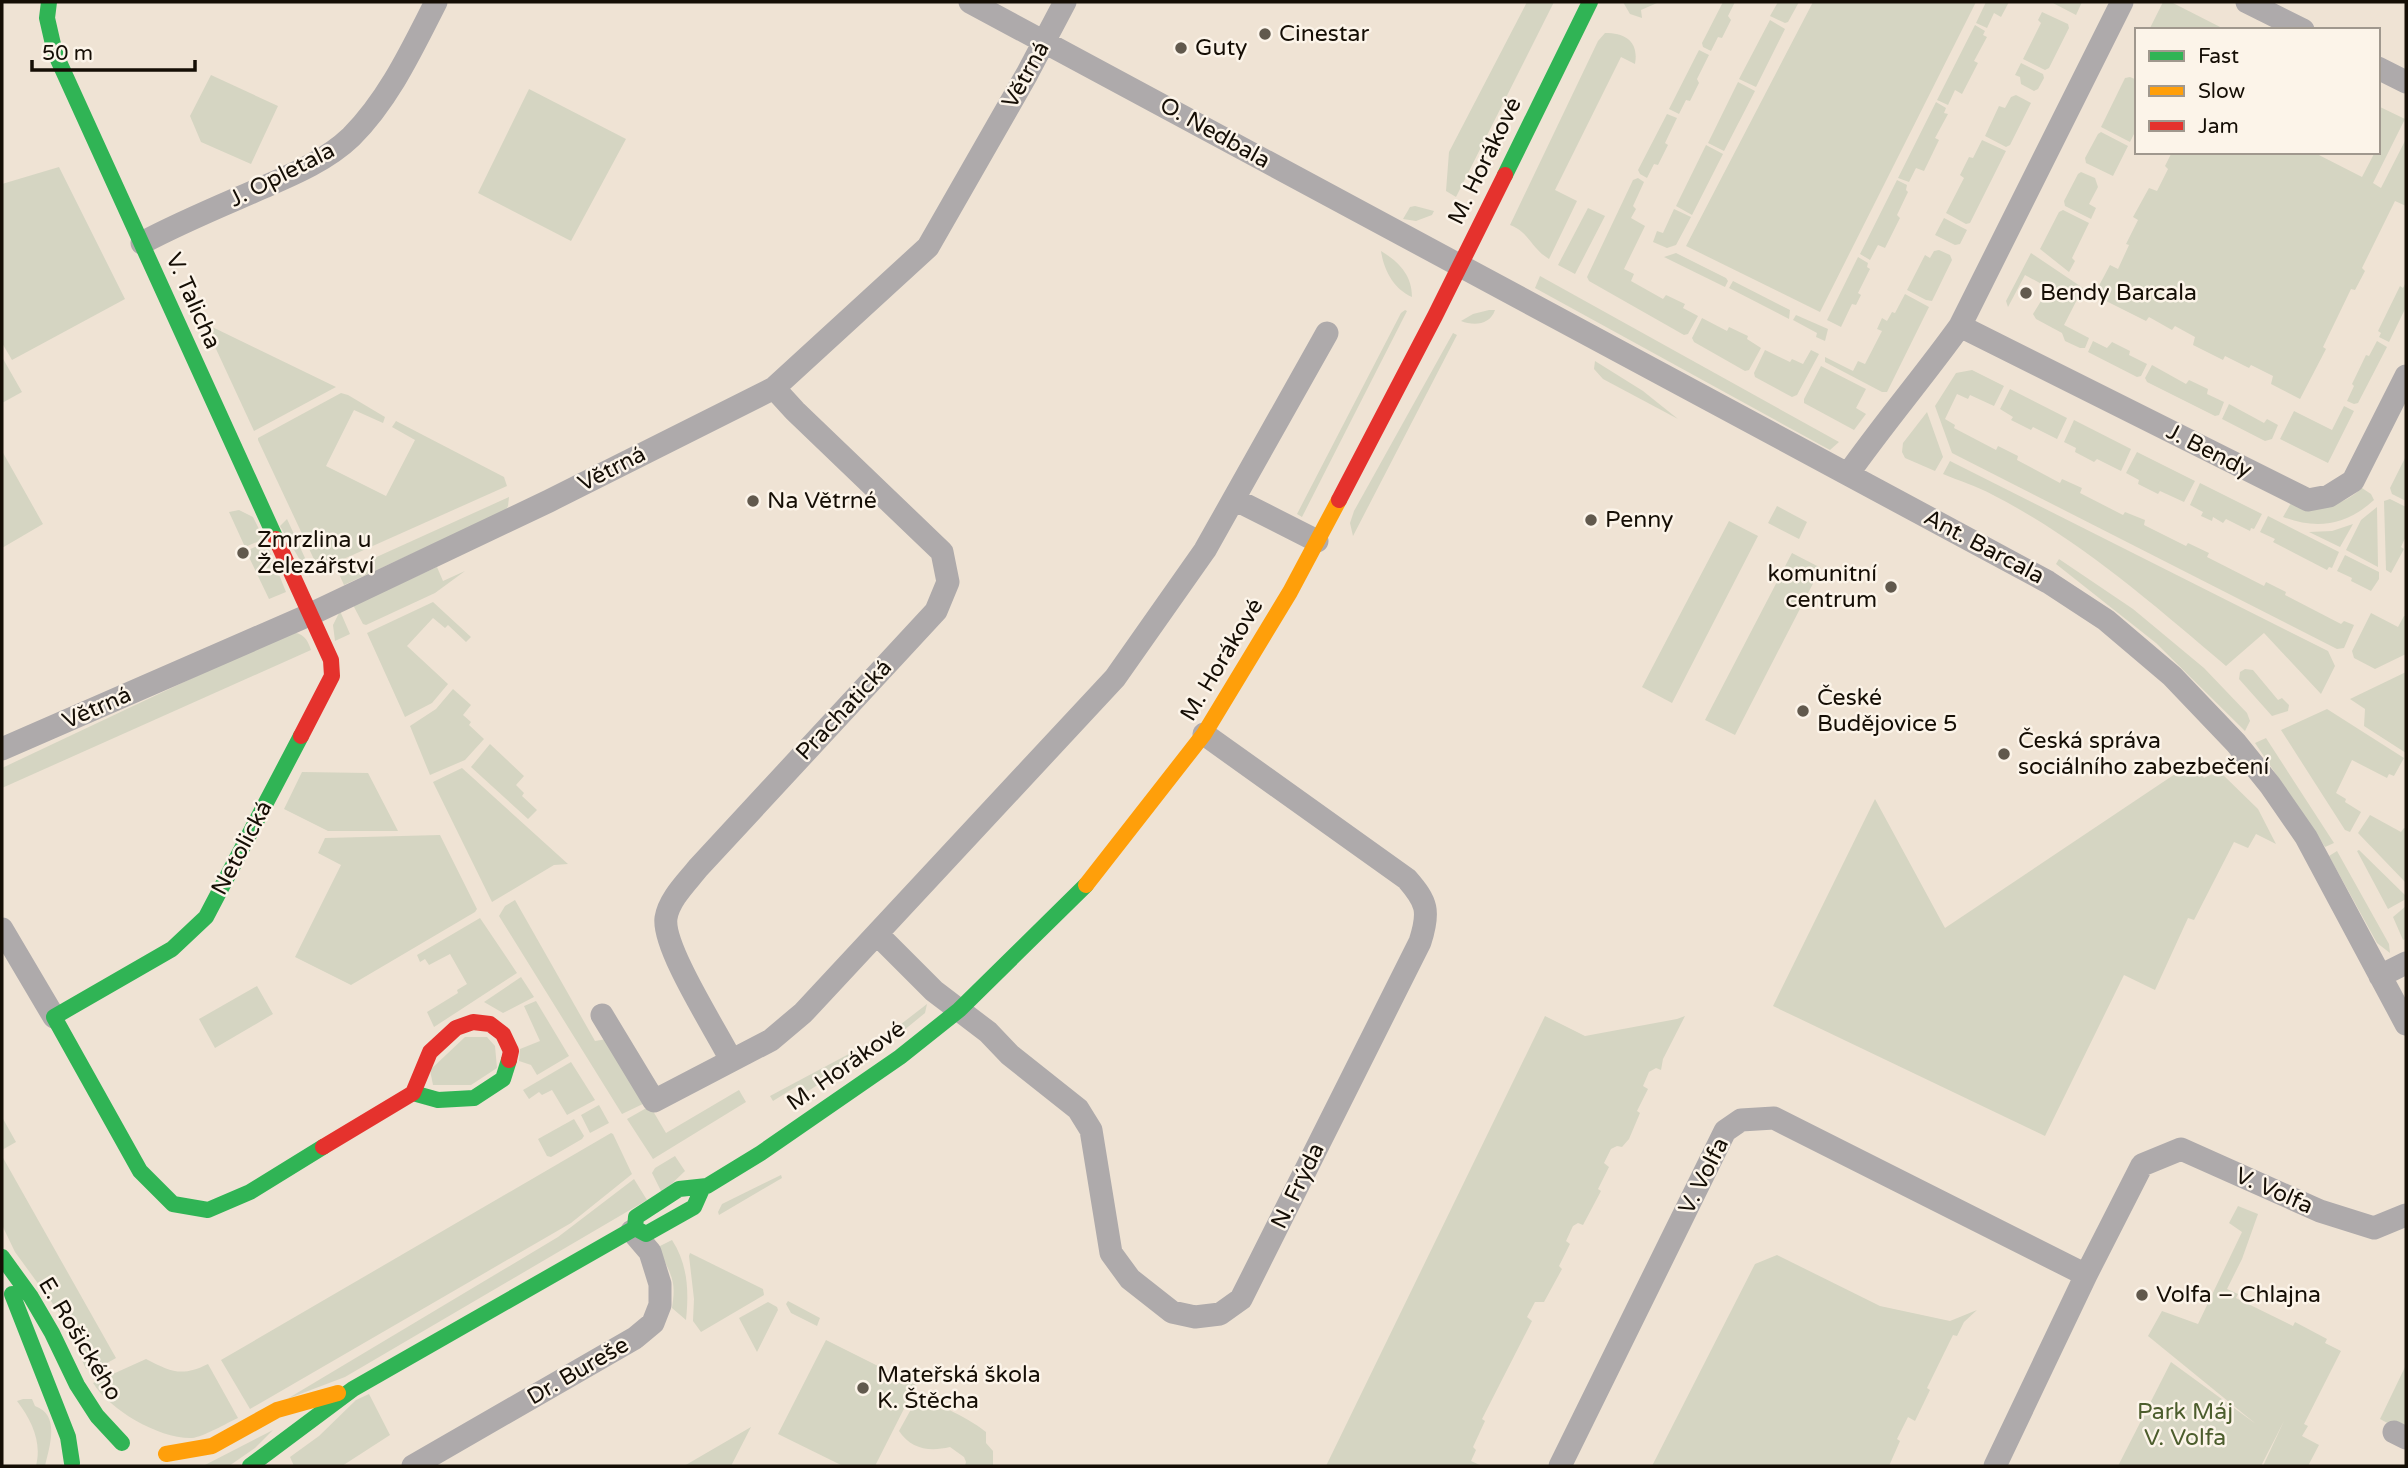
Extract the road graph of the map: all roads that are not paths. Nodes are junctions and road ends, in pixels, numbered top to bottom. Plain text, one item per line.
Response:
1 (49, 2) edge
2 (436, 2) edge
3 (970, 2) edge
4 (1065, 2) edge
5 (1590, 2) edge
6 (2122, 2) edge
7 (2247, 2) edge
8 (2299, 28) edge
9 (1044, 41) junction
10 (2380, 69) edge
11 (2406, 82) edge
12 (142, 243) junction
13 (1460, 264) junction
14 (1960, 326) junction
15 (1327, 333) dead end
16 (2406, 376) edge
17 (774, 388) junction
18 (1848, 474) junction
19 (1234, 499) junction
20 (1317, 541) junction
21 (309, 615) junction
22 (1205, 734) junction
23 (2, 749) edge
24 (2, 929) edge
25 (878, 935) junction
26 (2406, 963) edge
27 (2380, 976) junction
28 (959, 1010) junction
29 (602, 1015) dead end
30 (54, 1017) junction
31 (2406, 1024) edge
32 (731, 1060) junction
33 (413, 1093) junction
34 (702, 1189) junction
35 (2406, 1215) edge
36 (634, 1230) junction
37 (2, 1257) edge
38 (2, 1263) edge
39 (2086, 1275) junction
40 (353, 1389) junction
41 (104, 1446) dead end
42 (87, 1452) dead end
43 (70, 1465) edge
44 (182, 1466) edge
45 (250, 1466) edge
46 (413, 1466) edge
47 (1560, 1466) edge
48 (1995, 1466) edge

1 - 12 street, V. Talicha
2 - 12 street, J. Opletala
3 - 9 street, O. Nedbala
4 - 9 street, Větrná
5 - 13 street, M. Horákové
6 - 14 street
7 - 8 street
9 - 13 street, O. Nedbala
9 - 17 street, Větrná
10 - 11 street
12 - 21 street, V. Talicha
13 - 18 street, Ant. Barcala
13 - 20 street, M. Horákové
14 - 16 street, J. Bendy
14 - 18 street
15 - 19 street
17 - 21 street, Větrná
17 - 32 street, Prachatická
18 - 27 street, Ant. Barcala
19 - 20 street
19 - 25 street
20 - 22 street, M. Horákové
21 - 23 street, Větrná
21 - 30 street, Netolická
22 - 28 street, M. Horákové
22 - 28 street, N. Frýda
24 - 30 street
25 - 28 street
25 - 32 street
26 - 27 street
27 - 31 street, Ant. Barcala
28 - 34 street, M. Horákové
29 - 32 street
30 - 33 street
33 - 33 street
34 - 36 street, M. Horákové
34 - 36 street, M. Horákové
35 - 39 street, V. Volfa
36 - 40 street, M. Horákové
36 - 46 street, Dr. Bureše
37 - 41 street, E. Rošického
38 - 43 street, E. Rošického
39 - 47 street, V. Volfa
39 - 48 street, V. Volfa
40 - 44 street, M. Horákové
40 - 45 street, M. Horákové
42 - 43 street

